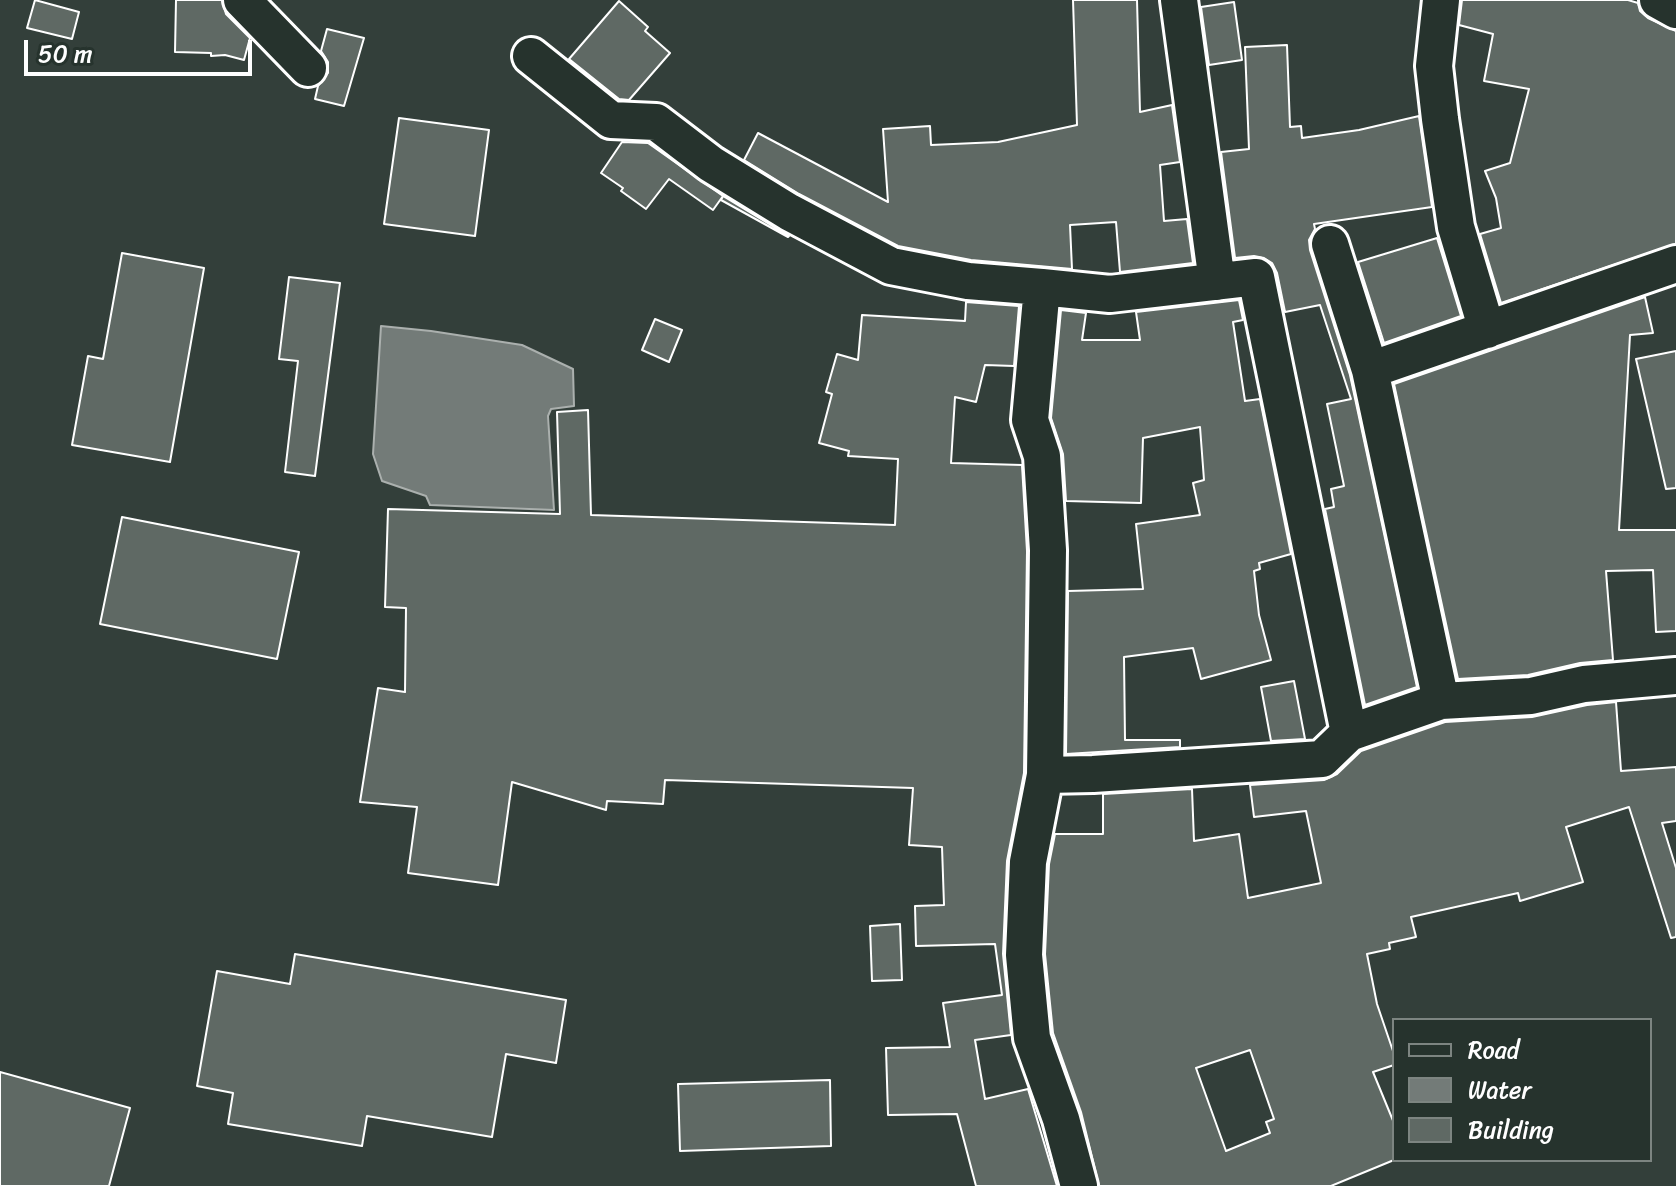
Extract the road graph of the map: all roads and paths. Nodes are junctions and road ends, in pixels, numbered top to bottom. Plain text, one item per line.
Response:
1 (242, 0) edge
2 (1179, 0) edge
3 (1441, 0) edge
4 (1658, 0) edge
5 (1676, 10) edge
6 (531, 56) dead end
7 (308, 68) dead end
8 (1330, 244) dead end
9 (1676, 264) edge
10 (1217, 282) junction
11 (1042, 287) junction
12 (1487, 330) junction
13 (1370, 370) junction
14 (1676, 676) edge
15 (1441, 701) junction
16 (1349, 733) junction
17 (1045, 775) junction
18 (1079, 1186) edge

1 - 7 street
2 - 10 street
3 - 12 street
4 - 5 street
6 - 11 street
8 - 13 street
9 - 12 street
10 - 11 street
10 - 16 street
11 - 17 street
12 - 13 street
13 - 15 street
14 - 15 street
15 - 16 street
16 - 17 street
17 - 18 street

